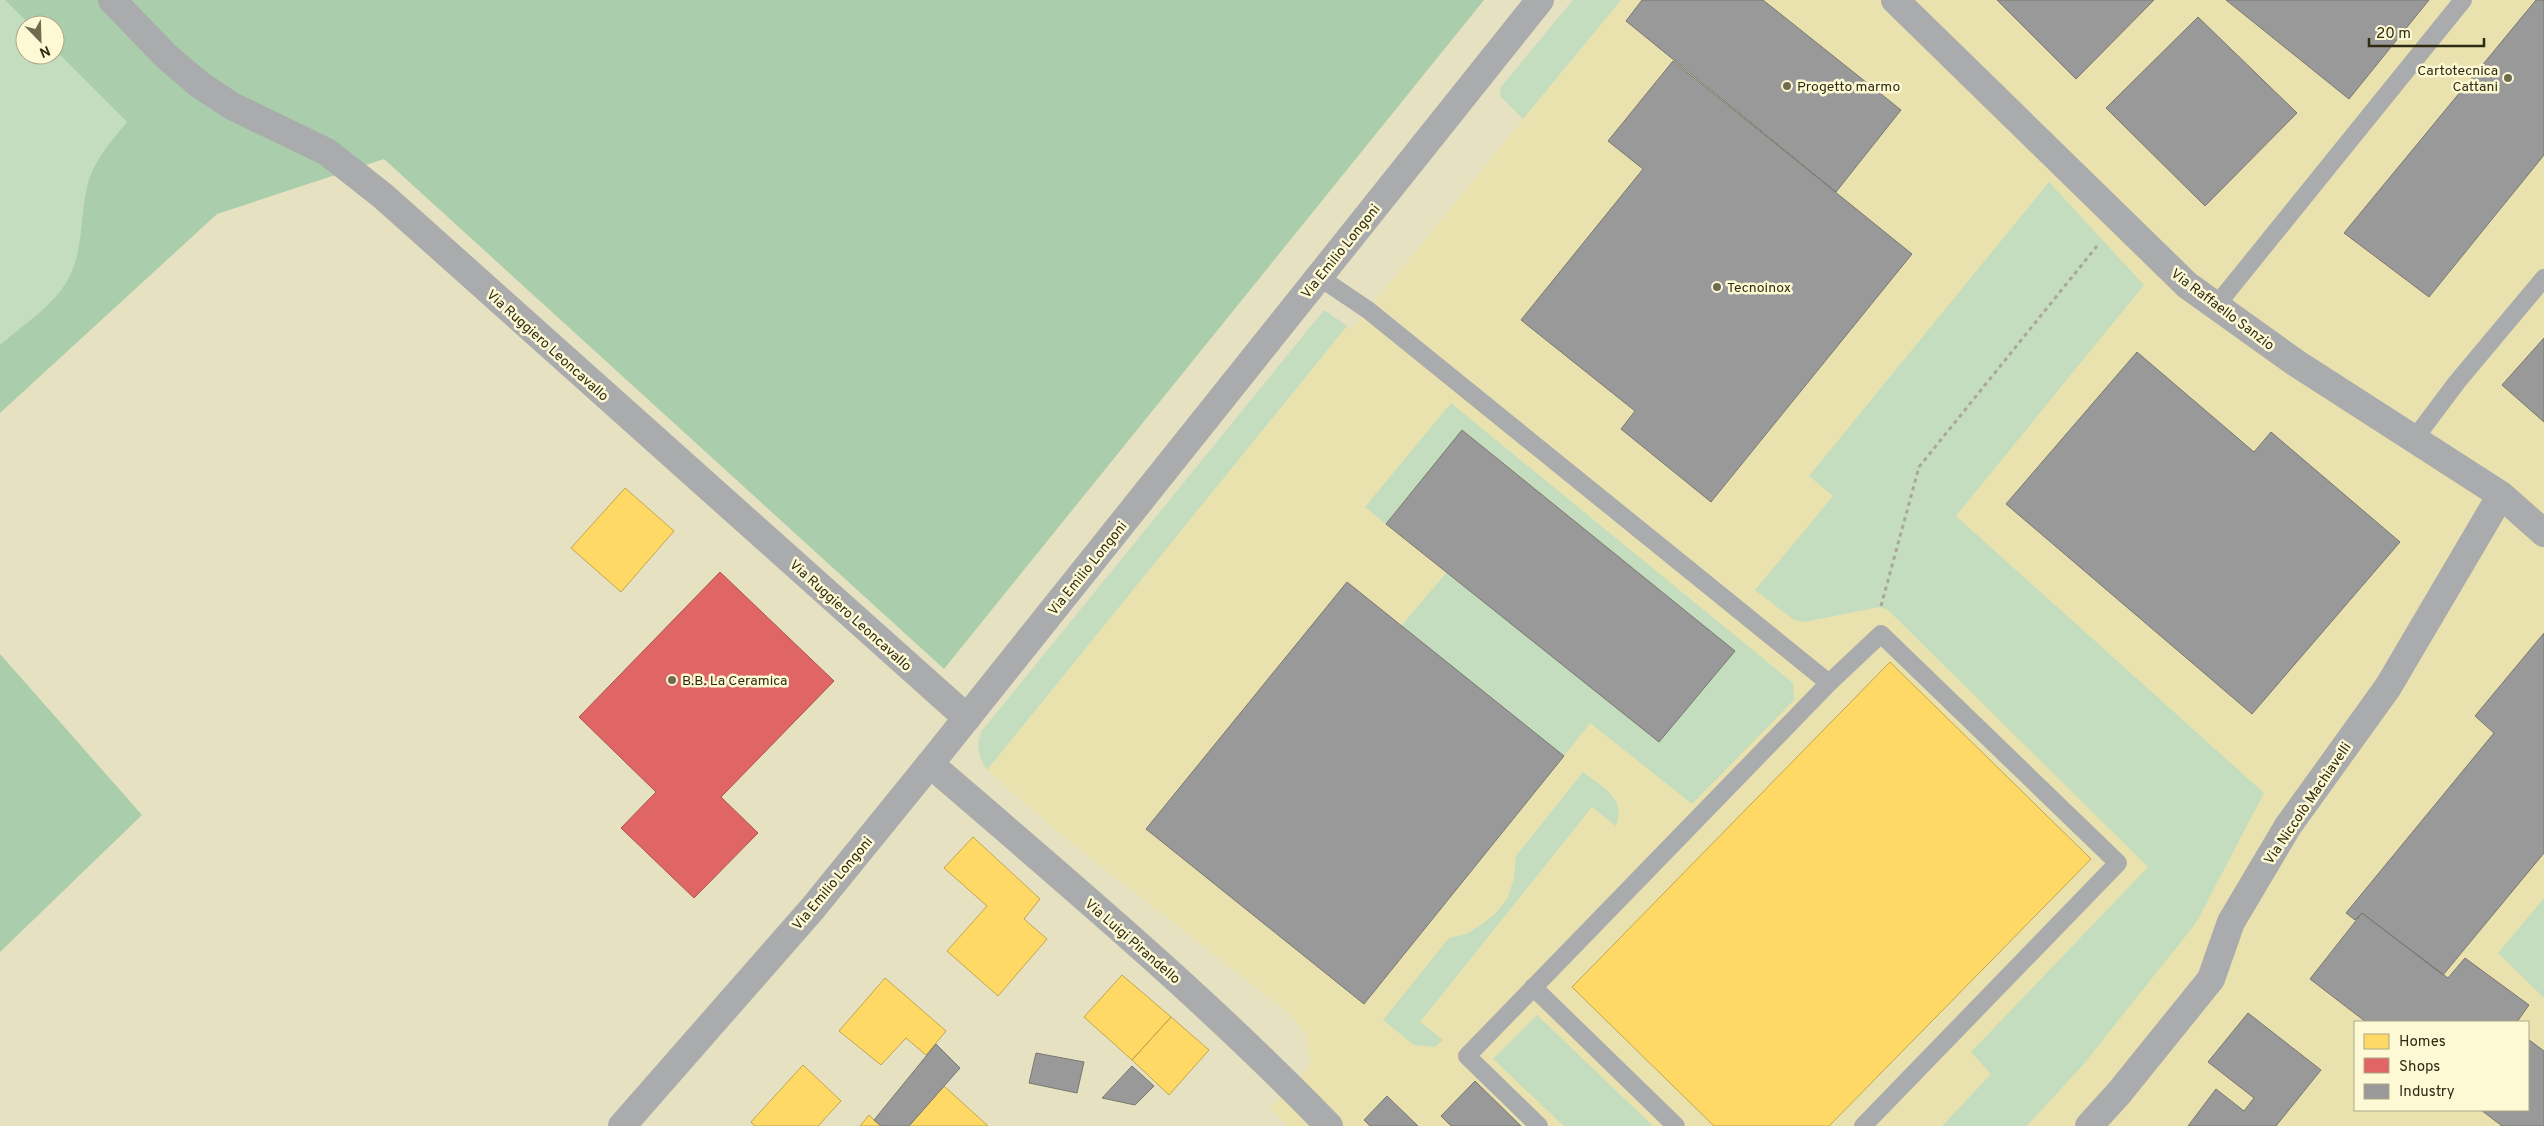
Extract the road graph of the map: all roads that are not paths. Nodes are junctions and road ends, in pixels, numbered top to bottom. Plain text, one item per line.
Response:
1 (112, 0) edge
2 (1540, 0) edge
3 (1894, 0) edge
4 (2463, 0) edge
5 (1319, 277) junction
6 (2544, 278) edge
7 (2215, 307) junction
8 (2415, 438) junction
9 (2501, 495) junction
10 (2544, 533) edge
11 (1829, 683) junction
12 (967, 718) junction
13 (930, 764) junction
14 (1533, 987) junction
15 (622, 1126) edge
16 (1329, 1126) edge
17 (1539, 1126) edge
18 (1676, 1126) edge
19 (1864, 1126) edge
20 (2089, 1126) edge

1 - 12 street, Via Ruggiero Leoncavallo
2 - 5 street, Via Emilio Longoni
3 - 7 street, Via Raffaello Sanzio
4 - 7 lane
5 - 11 lane
5 - 12 street, Via Emilio Longoni
6 - 8 lane
7 - 8 street, Via Raffaello Sanzio
8 - 9 street, Via Raffaello Sanzio
9 - 10 street, Via Raffaello Sanzio
9 - 20 street, Via Niccolò Machiavelli
11 - 14 lane
11 - 19 lane
12 - 13 street, Via Emilio Longoni
13 - 15 street, Via Emilio Longoni
13 - 16 street, Via Luigi Pirandello
14 - 17 lane
14 - 18 lane

